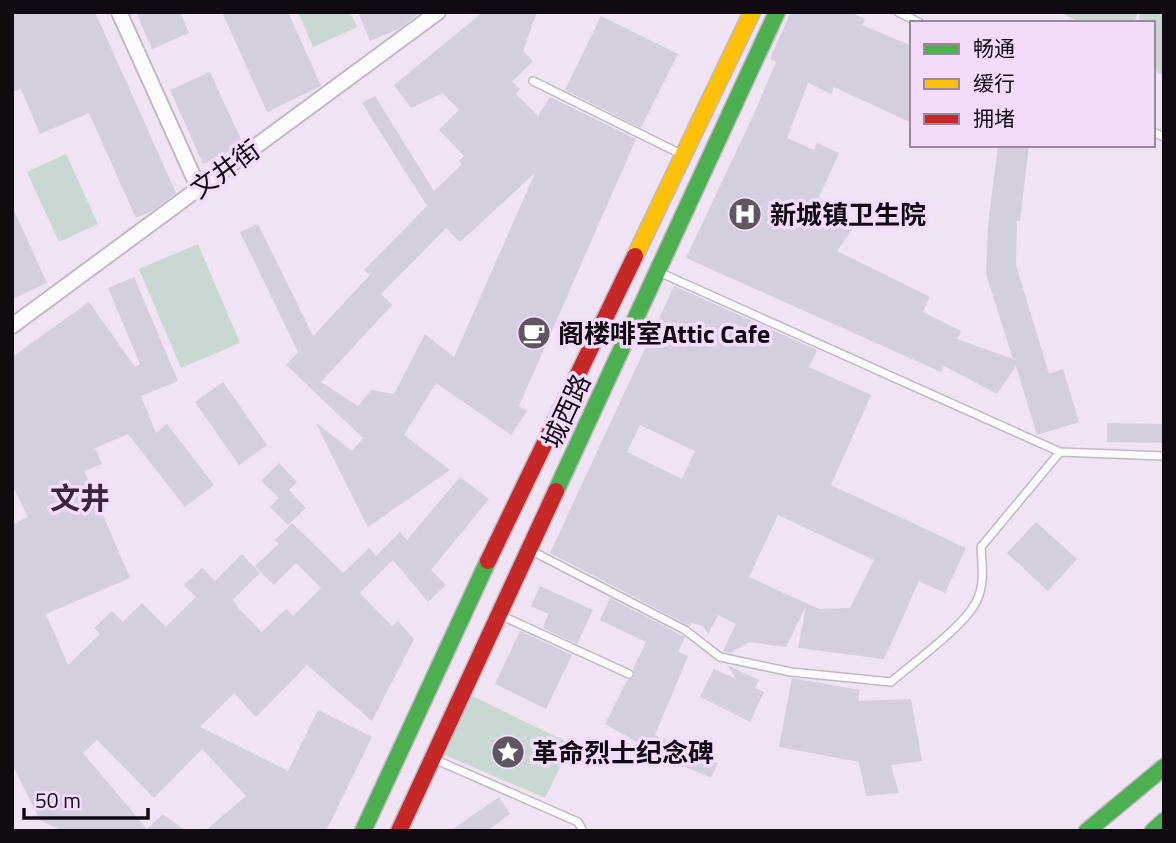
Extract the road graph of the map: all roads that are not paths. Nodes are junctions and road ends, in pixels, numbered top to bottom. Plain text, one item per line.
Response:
1 (119, 12) edge
2 (438, 12) edge
3 (743, 12) edge
4 (752, 12) edge
5 (777, 12) edge
6 (898, 12) edge
7 (916, 21) edge
8 (534, 81) dead end
9 (742, 87) junction
10 (681, 155) junction
11 (199, 189) junction
12 (657, 272) junction
13 (12, 326) edge
14 (1060, 452) junction
15 (1164, 456) edge
16 (529, 549) junction
17 (499, 615) junction
18 (629, 674) dead end
19 (433, 758) junction
20 (1164, 767) edge
21 (1164, 821) edge
22 (363, 831) edge
23 (400, 831) edge
24 (583, 831) edge
25 (1087, 831) edge
26 (1153, 831) edge

1 - 11 street
2 - 11 street, 文井街
3 - 9 street
4 - 10 main road
5 - 9 main road, 城西路
6 - 7 lane
8 - 10 lane
9 - 12 main road, 城西路
10 - 22 main road
11 - 13 street, 文井街
12 - 14 lane
12 - 16 main road, 城西路
14 - 15 lane
14 - 16 lane
16 - 17 main road, 城西路
17 - 18 lane
17 - 19 main road, 城西路
19 - 23 main road, 城西路
19 - 24 lane
20 - 25 main road
21 - 26 main road

